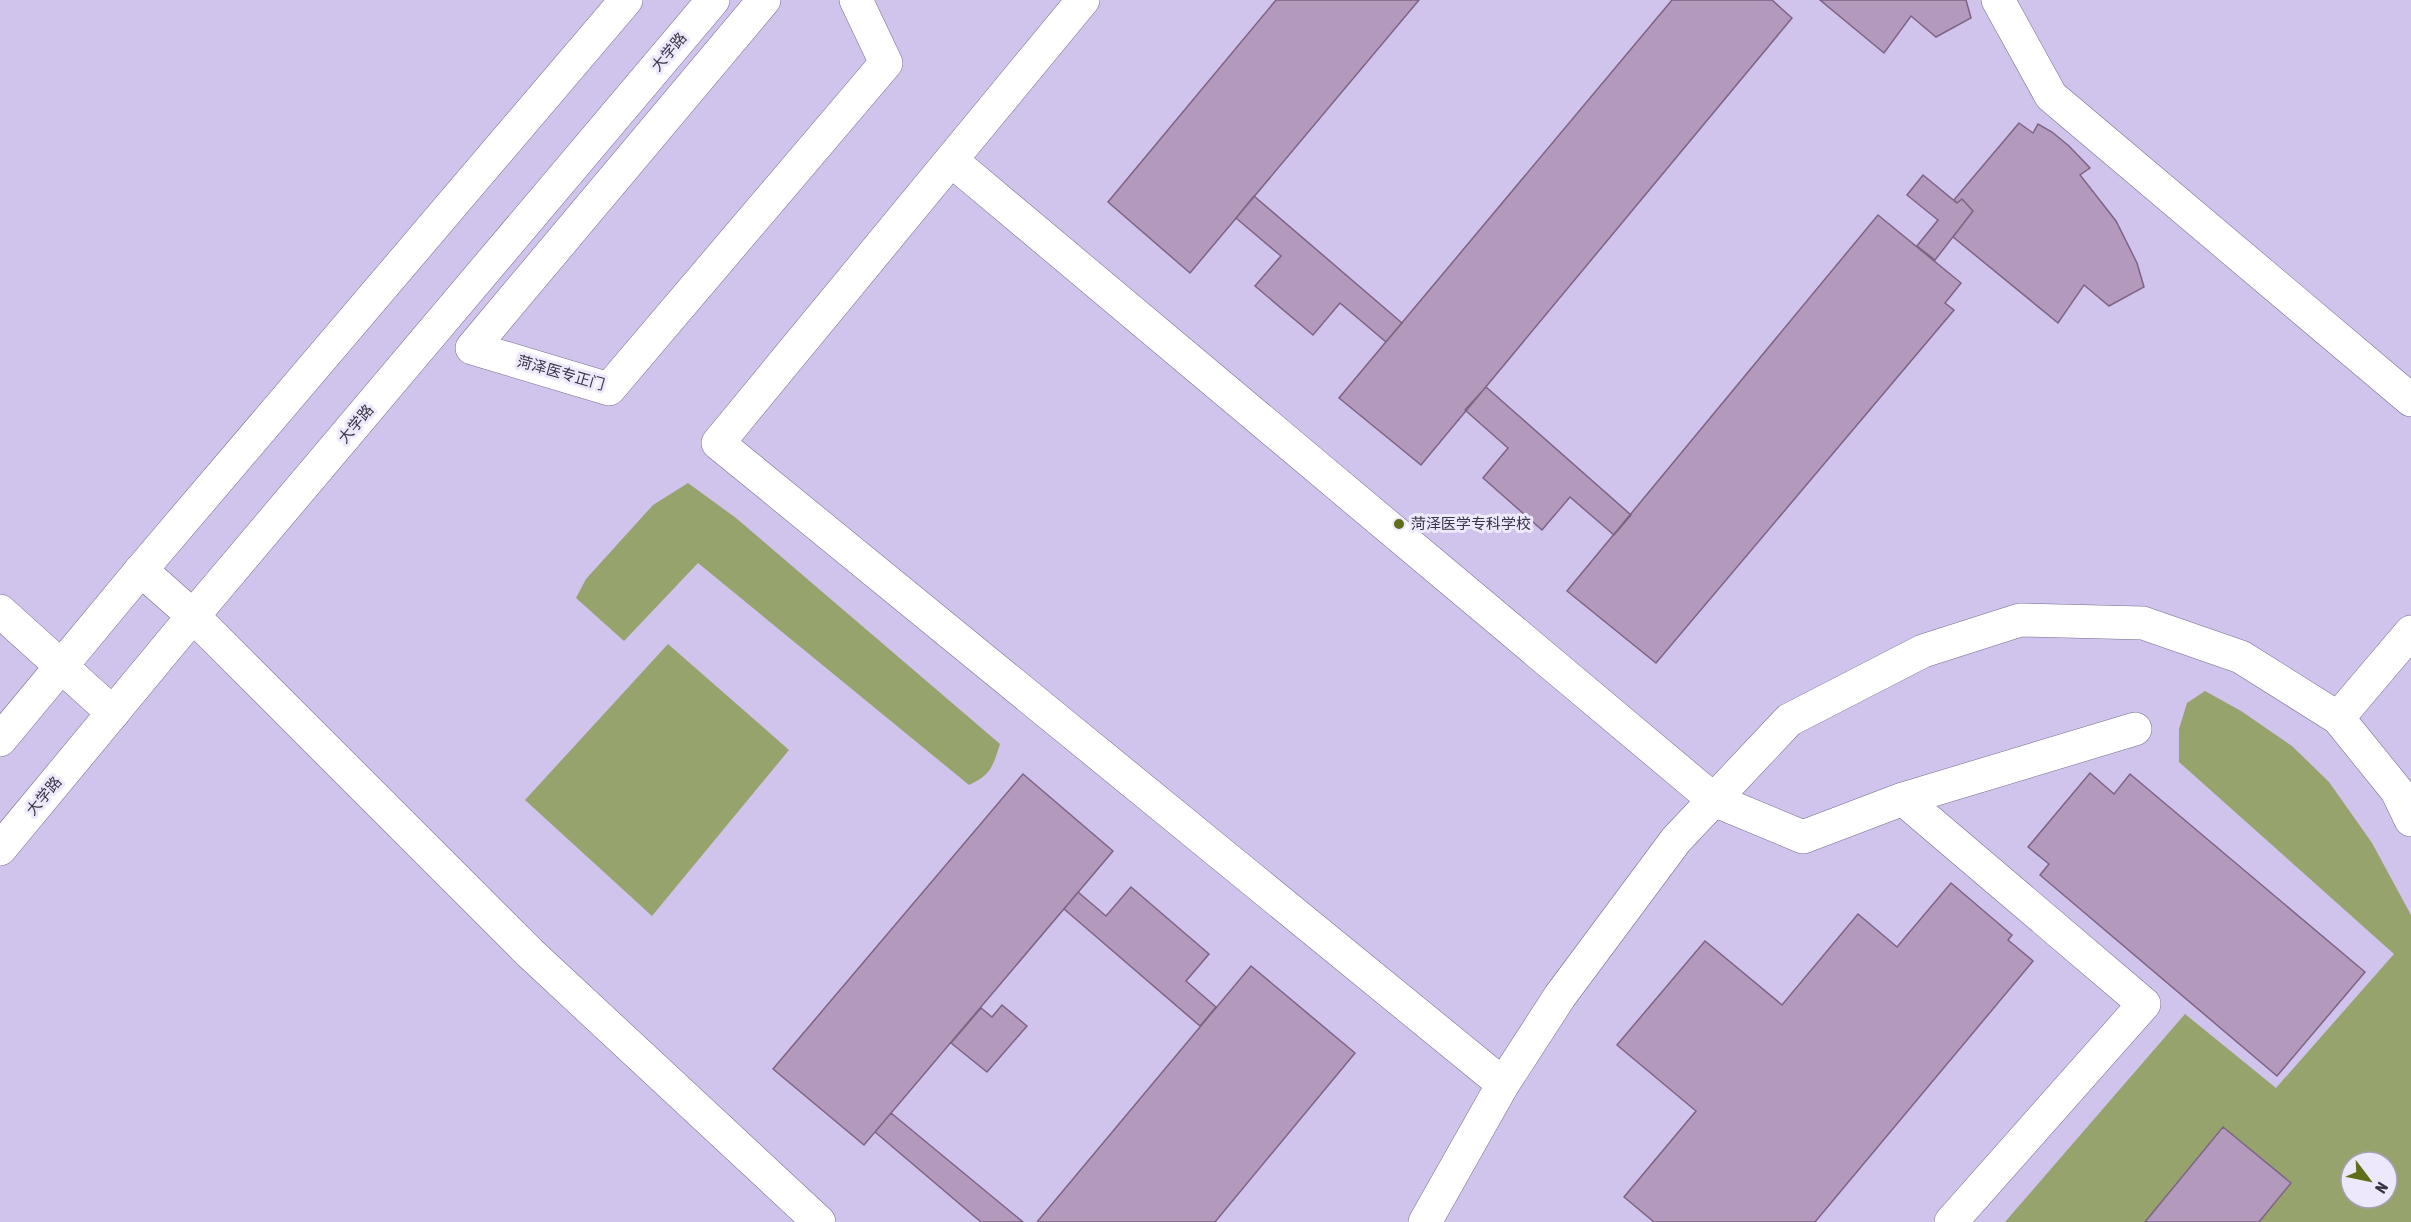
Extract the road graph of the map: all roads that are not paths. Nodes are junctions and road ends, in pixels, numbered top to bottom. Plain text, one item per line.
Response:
1 (626, 0) edge
2 (713, 0) edge
3 (764, 0) edge
4 (856, 0) edge
5 (1083, 0) edge
6 (1998, 0) edge
7 (951, 160) junction
8 (2411, 400) edge
9 (141, 570) junction
10 (0, 611) edge
11 (193, 616) junction
12 (2411, 632) edge
13 (61, 666) junction
14 (113, 713) junction
15 (2338, 718) junction
16 (2135, 729) dead end
17 (0, 740) edge
18 (1903, 799) junction
19 (1714, 800) junction
20 (2411, 820) edge
21 (0, 849) edge
22 (1503, 1084) junction
23 (819, 1222) edge
24 (1425, 1222) edge
25 (1950, 1222) edge

1 - 9 street
2 - 11 street, 大学路
3 - 4 street, 菏泽医专正门
5 - 7 street
6 - 8 street
7 - 19 street
7 - 22 street
9 - 11 street
9 - 13 street
10 - 13 street
11 - 14 street, 大学路
11 - 23 street
12 - 15 street
13 - 14 street
13 - 17 street
14 - 21 street, 大学路
15 - 19 street
15 - 20 street
16 - 18 street
18 - 19 street
18 - 25 street
19 - 22 street
22 - 24 street

